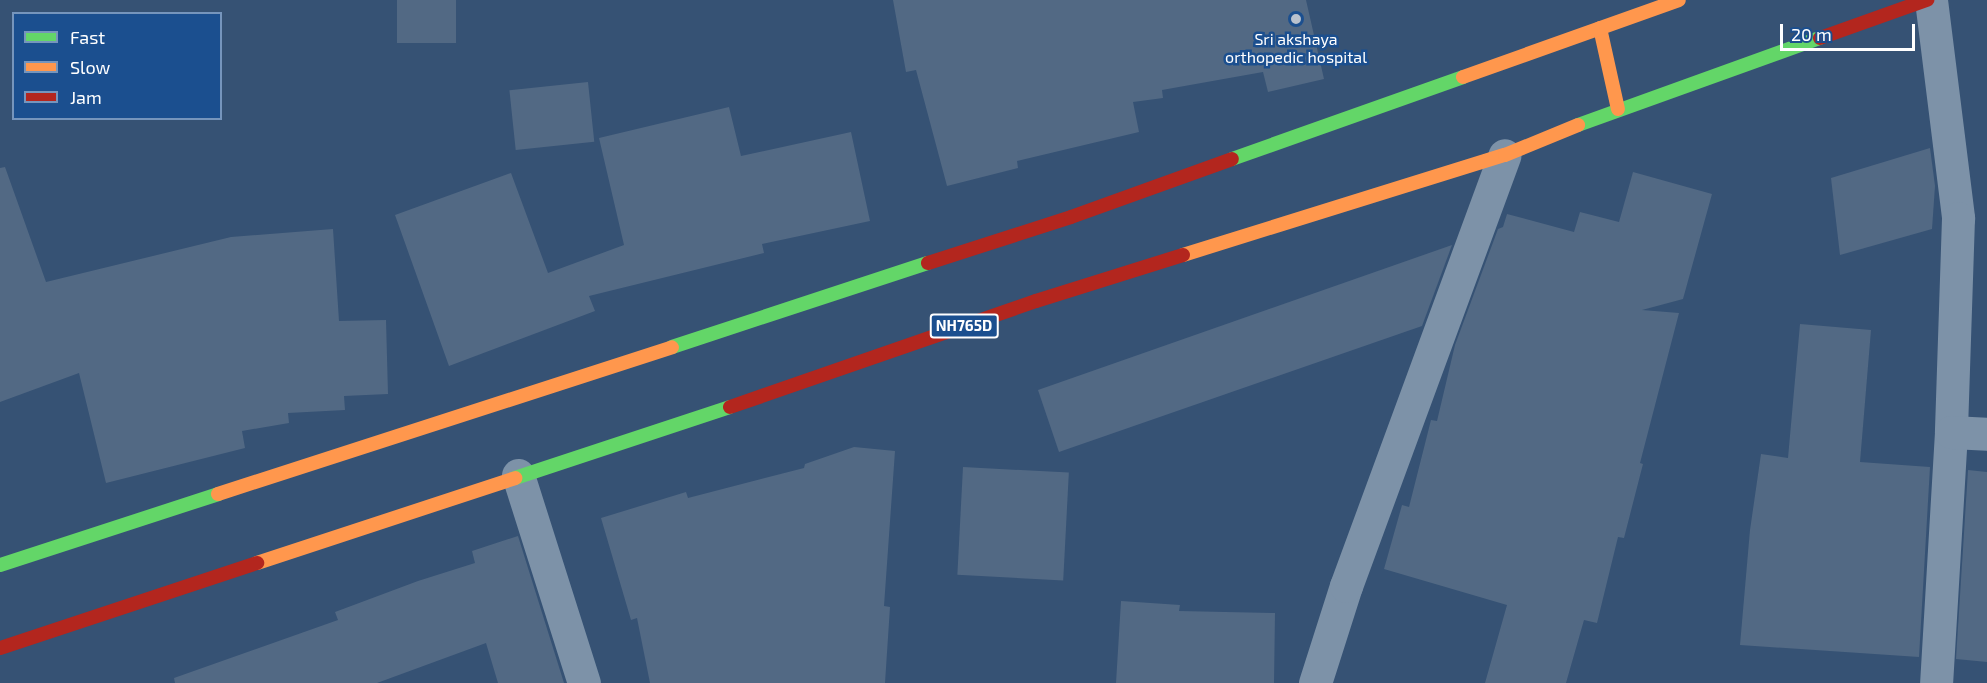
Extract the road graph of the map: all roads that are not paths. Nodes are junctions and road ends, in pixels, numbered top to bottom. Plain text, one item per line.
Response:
1 (1679, 0) edge
2 (1929, 0) edge
3 (1600, 28) junction
4 (1618, 109) junction
5 (1505, 155) junction
6 (1951, 432) junction
7 (1987, 434) edge
8 (518, 475) junction
9 (0, 566) edge
10 (0, 648) edge
11 (584, 683) edge
12 (1315, 683) edge
13 (1936, 683) edge

1 - 3 main road
2 - 4 main road, NH765D
2 - 6 street
3 - 4 main road
3 - 9 main road
4 - 5 main road, NH765D
5 - 8 main road, NH765D
5 - 12 street
6 - 7 street
6 - 13 street
8 - 10 main road, NH765D
8 - 11 street

